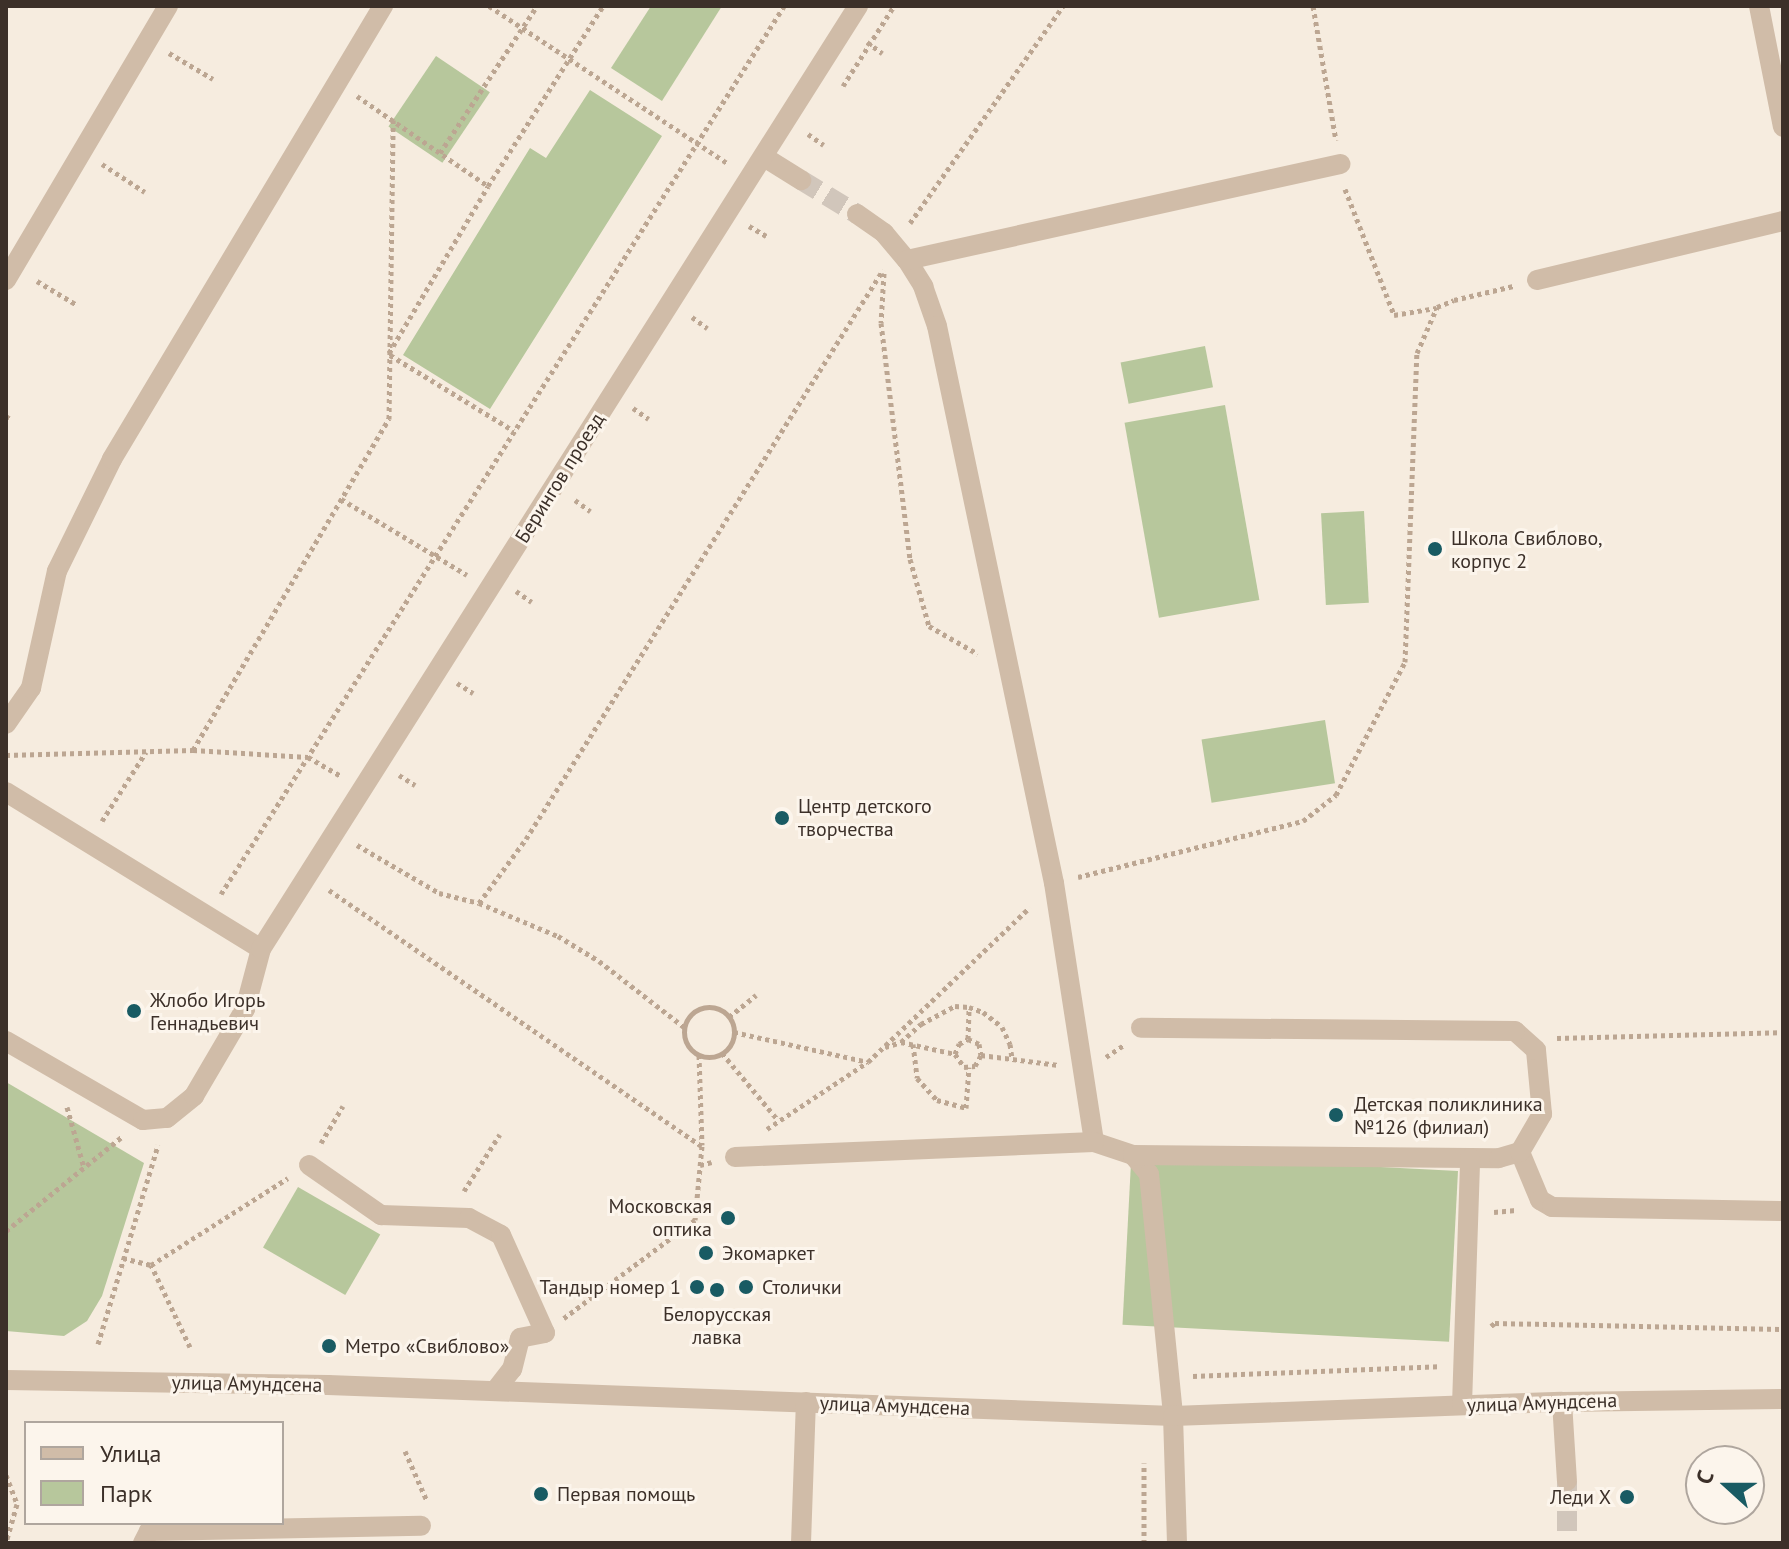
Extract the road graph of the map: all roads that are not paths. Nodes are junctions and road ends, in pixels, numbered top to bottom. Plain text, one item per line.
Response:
1 (168, 6) edge
2 (383, 6) edge
3 (858, 6) edge
4 (1759, 6) edge
5 (1783, 127) edge
6 (764, 157) junction
7 (1340, 164) road end
8 (801, 180) tunnel mouth
9 (857, 214) tunnel mouth
10 (1783, 221) edge
11 (901, 253) junction
12 (10, 274) edge
13 (1537, 280) road end
14 (6, 724) edge
15 (6, 792) edge
16 (261, 949) junction
17 (1141, 1028) road end
18 (6, 1041) edge
19 (1094, 1142) junction
20 (1520, 1152) junction
21 (1133, 1155) junction
22 (735, 1157) road end
23 (1470, 1158) junction
24 (309, 1165) road end
25 (1783, 1211) edge
26 (6, 1380) edge
27 (495, 1391) junction
28 (1783, 1399) edge
29 (806, 1402) junction
30 (1562, 1402) junction
31 (1462, 1405) junction
32 (1173, 1416) junction
33 (1567, 1481) tunnel mouth
34 (421, 1526) dead end
35 (143, 1543) edge
36 (801, 1543) edge
37 (1177, 1543) edge

1 - 12 street
2 - 14 street
3 - 6 street, Берингов проезд
4 - 5 street
6 - 8 street
6 - 16 street, Берингов проезд
7 - 11 street
9 - 11 street
10 - 13 street
11 - 19 street
15 - 16 street
16 - 18 street, Берингов проезд
17 - 20 street
19 - 21 street
19 - 22 street
20 - 23 street
20 - 25 street
21 - 23 street
21 - 32 street
23 - 31 street
24 - 27 street
26 - 27 street, улица Амундсена
27 - 29 street, улица Амундсена
28 - 30 street, улица Амундсена
29 - 32 street, улица Амундсена
29 - 36 street
30 - 31 street, улица Амундсена
30 - 33 street
31 - 32 street, улица Амундсена
32 - 37 street
34 - 35 street

